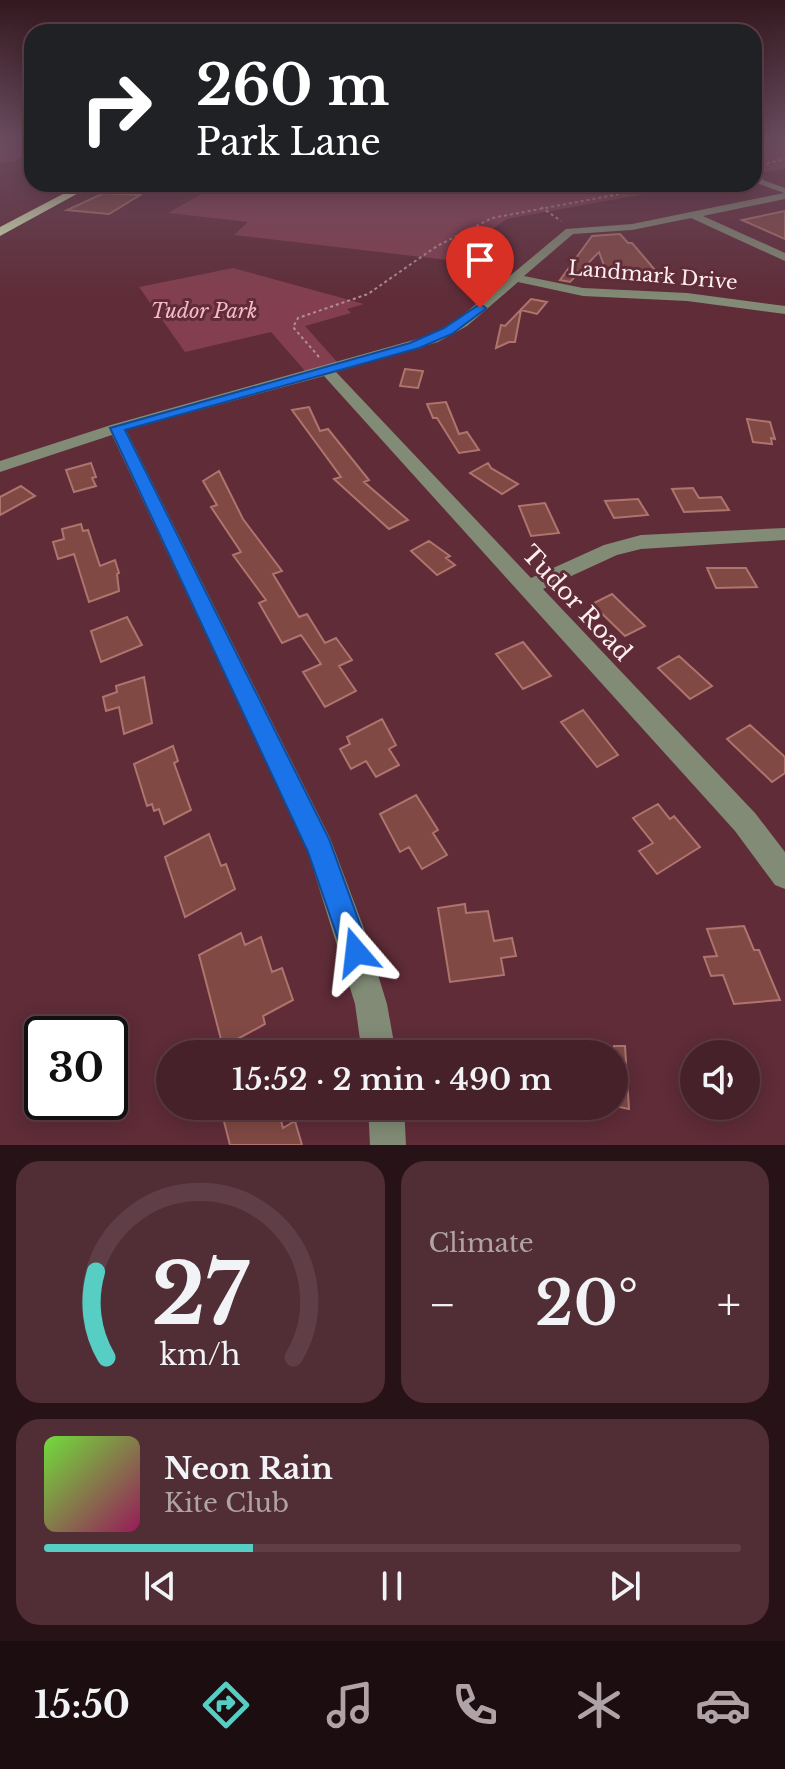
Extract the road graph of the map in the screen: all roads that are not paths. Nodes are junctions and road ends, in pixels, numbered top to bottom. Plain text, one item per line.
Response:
1 (74, 192) edge
2 (785, 194) edge
3 (693, 215) junction
4 (0, 232) edge
5 (785, 258) edge
6 (517, 278) junction
7 (785, 310) edge
8 (327, 371) junction
9 (117, 428) junction
10 (0, 467) edge
11 (785, 534) edge
12 (527, 588) junction
13 (785, 875) edge
14 (377, 1040) edge
15 (387, 1120) edge
16 (388, 1145) edge

1 - 4 highway
2 - 3 street
3 - 5 street
3 - 6 street
6 - 7 street, Landmark Drive
6 - 8 street
8 - 9 street
8 - 12 street, Tudor Road
9 - 10 street
9 - 14 street
11 - 12 street
12 - 13 street, Tudor Road
15 - 16 street

